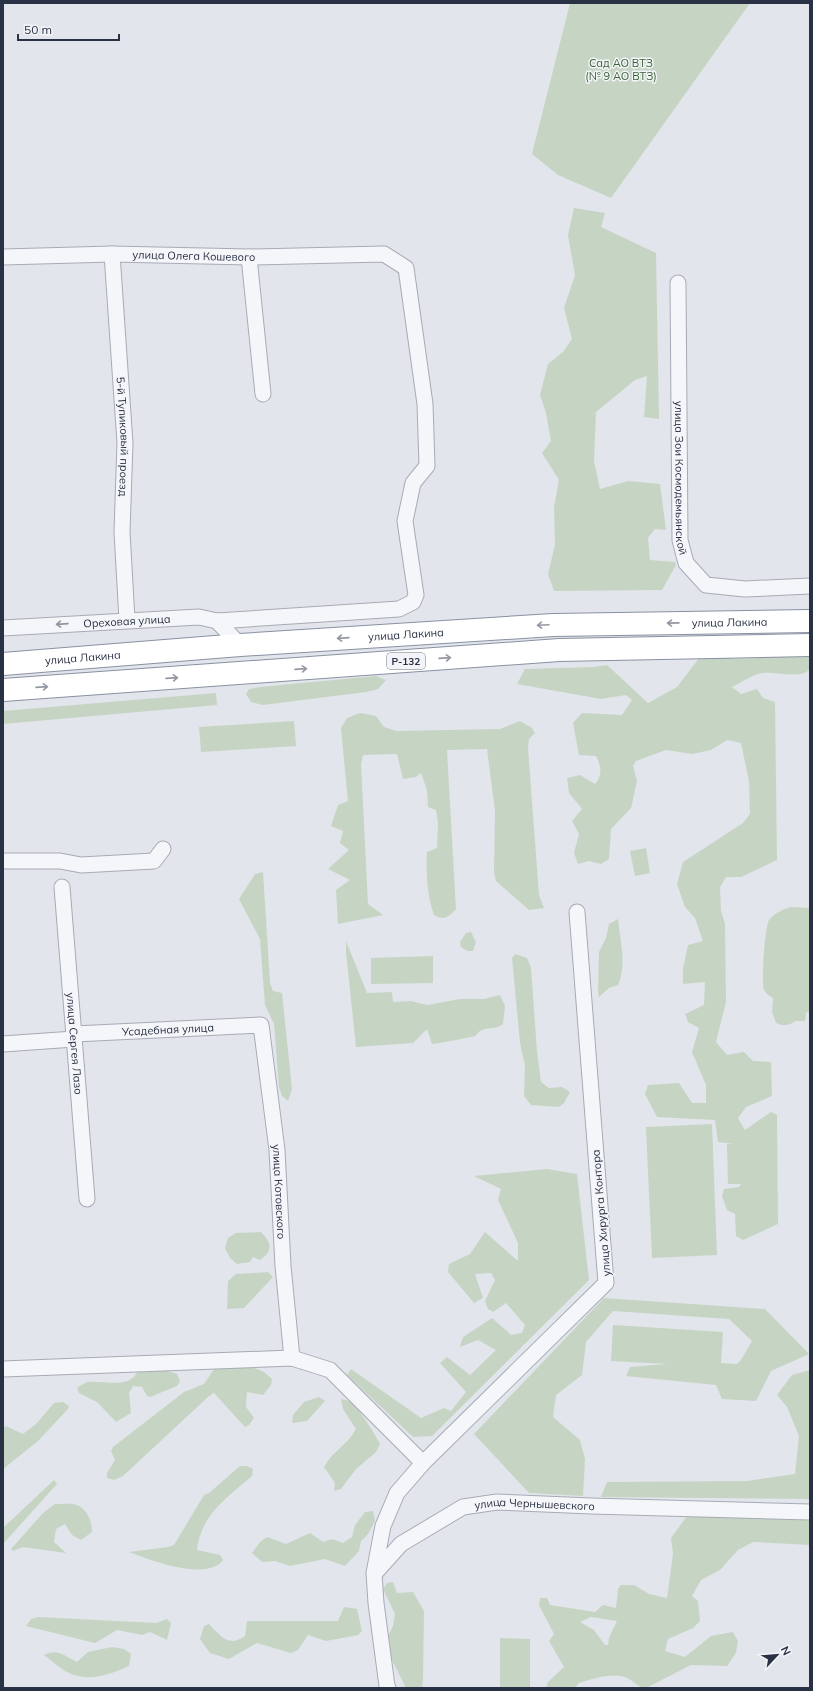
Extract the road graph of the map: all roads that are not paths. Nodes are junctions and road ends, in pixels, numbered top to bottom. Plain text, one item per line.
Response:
1 (112, 254) junction
2 (3, 257) edge
3 (249, 257) junction
4 (678, 283) dead end
5 (263, 394) dead end
6 (810, 586) edge
7 (413, 602) joint
8 (127, 620) junction
9 (217, 621) junction
10 (810, 621) edge
11 (3, 628) edge
12 (240, 645) junction
13 (810, 645) edge
14 (3, 664) edge
15 (3, 690) edge
16 (163, 849) dead end
17 (3, 861) edge
18 (62, 887) dead end
19 (577, 912) dead end
20 (261, 1025) joint
21 (74, 1037) junction
22 (3, 1044) edge
23 (87, 1199) dead end
24 (292, 1358) junction
25 (3, 1369) edge
26 (423, 1463) junction
27 (810, 1512) edge
28 (374, 1574) junction
29 (388, 1688) edge

1 - 2 street, улица Олега Кошевого
1 - 3 street, улица Олега Кошевого
1 - 8 street, 5-й Тупиковый проезд
3 - 5 street
3 - 7 street, улица Олега Кошевого
4 - 6 street, улица Зои Космодемьянской
7 - 9 street, Ореховая улица
8 - 9 street, Ореховая улица
8 -> 11 street, Ореховая улица
9 - 12 street
10 -> 12 highway, улица Лакина
12 - 14 highway, улица Лакина
15 -> 13 highway, Р-132
16 - 17 street
18 - 21 street, улица Сергея Лазо
19 - 26 street, улица Хирурга Контора
20 - 21 street, Усадебная улица
20 - 24 street, улица Котовского
21 - 22 street, Усадебная улица
21 - 23 street, улица Сергея Лазо
24 - 25 street
24 - 26 street
26 - 28 street, улица Хирурга Контора
27 - 28 street, улица Чернышевского
28 - 29 street

